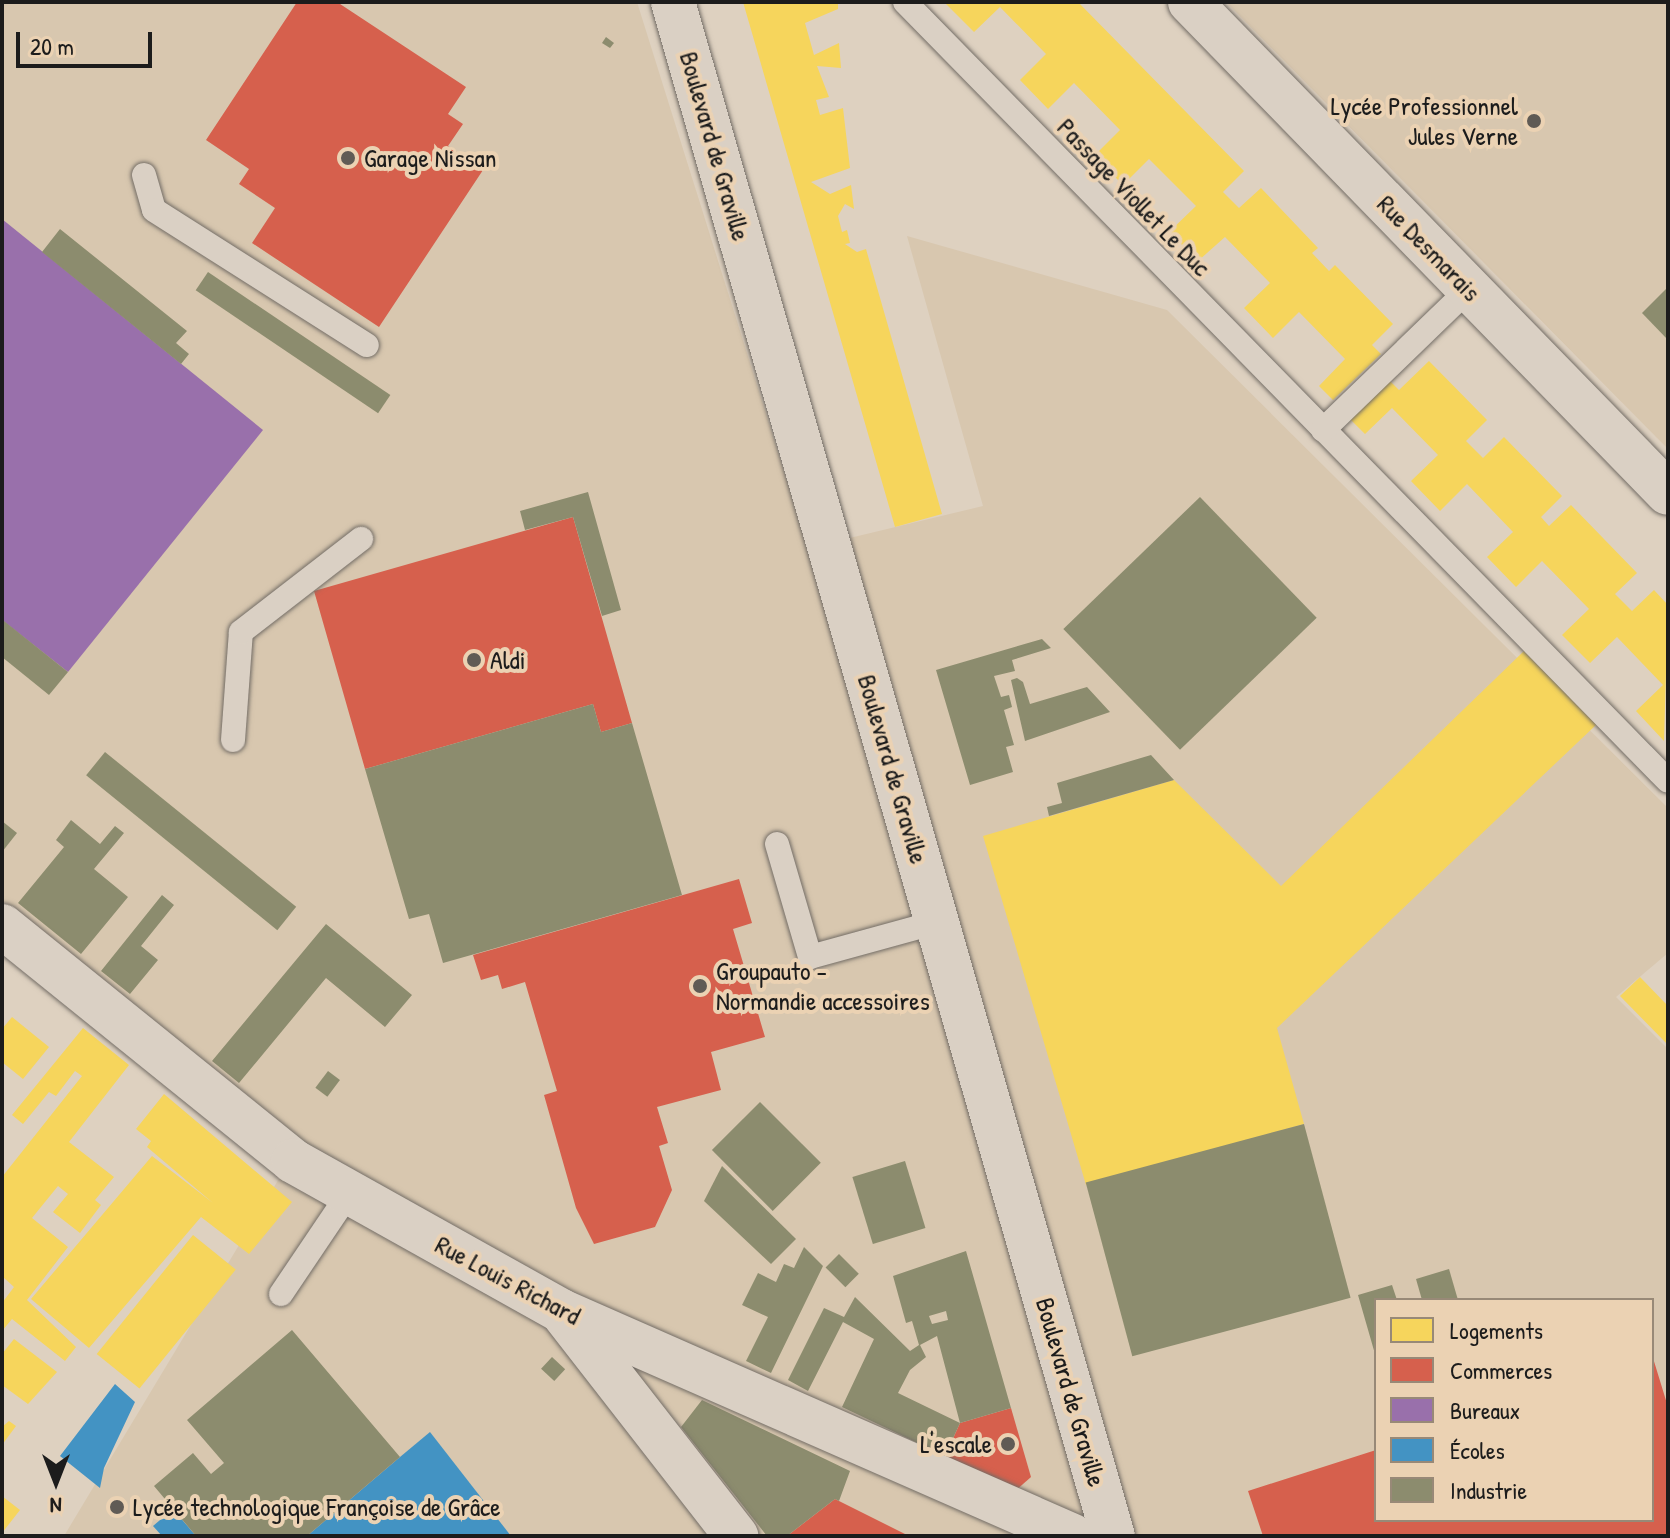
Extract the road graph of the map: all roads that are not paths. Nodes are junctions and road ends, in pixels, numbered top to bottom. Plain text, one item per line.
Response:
1 (673, 2) edge
2 (905, 2) edge
3 (1190, 2) edge
4 (144, 175) dead end
5 (1469, 289) junction
6 (367, 345) dead end
7 (1323, 430) junction
8 (1668, 493) edge
9 (361, 539) dead end
10 (233, 740) dead end
11 (1668, 781) edge
12 (777, 844) dead end
13 (937, 922) junction
14 (2, 926) edge
15 (349, 1193) junction
16 (281, 1294) dead end
17 (561, 1311) junction
18 (736, 1536) edge
19 (1073, 1536) edge
20 (1113, 1536) edge

1 - 13 street, Boulevard de Graville
2 - 7 lane, Passage Viollet Le Duc
3 - 5 street, Rue Desmarais
4 - 6 lane
5 - 7 lane
5 - 8 street, Rue Desmarais
7 - 11 lane, Passage Viollet Le Duc
9 - 10 lane
12 - 13 lane
13 - 20 street, Boulevard de Graville
14 - 15 street, Rue Louis Richard
15 - 16 lane
15 - 17 street, Rue Louis Richard
17 - 18 street
17 - 19 street, Rue Louis Richard

